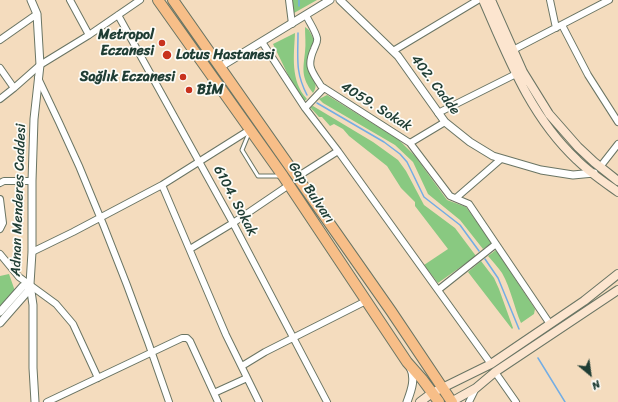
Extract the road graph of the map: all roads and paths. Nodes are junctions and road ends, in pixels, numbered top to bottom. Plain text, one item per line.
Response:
1 (31, 0) edge
2 (70, 0) edge
3 (140, 0) edge
4 (158, 0) edge
5 (173, 0) edge
6 (289, 0) edge
7 (330, 0) edge
8 (340, 0) edge
9 (478, 0) edge
10 (483, 0) edge
11 (491, 0) edge
12 (550, 0) edge
13 (609, 0) edge
14 (37, 14) junction
15 (118, 15) junction
16 (306, 15) junction
17 (292, 24) junction
18 (559, 26) junction
19 (89, 35) junction
20 (0, 40) edge
21 (262, 42) junction
22 (513, 50) junction
23 (393, 51) junction
24 (40, 65) junction
25 (220, 67) junction
26 (0, 68) edge
27 (516, 74) junction
28 (38, 78) junction
29 (14, 88) junction
30 (324, 88) junction
31 (0, 99) edge
32 (305, 108) junction
33 (438, 113) junction
34 (445, 122) junction
35 (618, 122) edge
36 (251, 129) junction
37 (410, 143) junction
38 (618, 144) edge
39 (338, 151) junction
40 (501, 159) junction
41 (200, 162) junction
42 (600, 167) junction
43 (594, 173) junction
44 (283, 176) junction
45 (297, 178) junction
46 (32, 181) junction
47 (618, 181) edge
48 (0, 183) edge
49 (162, 184) junction
50 (289, 185) junction
51 (618, 192) edge
52 (456, 198) junction
53 (0, 199) edge
54 (100, 218) junction
55 (233, 223) junction
56 (0, 229) edge
57 (496, 244) junction
58 (190, 249) junction
59 (32, 252) junction
60 (0, 254) edge
61 (618, 274) edge
62 (30, 284) junction
63 (438, 290) junction
64 (618, 290) edge
65 (366, 300) junction
66 (0, 312) edge
67 (0, 323) edge
68 (550, 324) junction
69 (294, 338) junction
70 (152, 353) junction
71 (407, 362) junction
72 (491, 364) junction
73 (242, 366) junction
74 (495, 372) junction
75 (98, 378) junction
76 (247, 378) junction
77 (443, 388) junction
78 (476, 388) junction
79 (214, 393) junction
80 (432, 393) junction
81 (35, 402) edge
82 (47, 402) edge
83 (169, 402) edge
84 (218, 402) edge
85 (258, 402) edge
86 (327, 402) edge
87 (407, 402) edge
88 (420, 402) edge
89 (439, 402) edge
90 (452, 402) edge
91 (469, 402) edge
92 (516, 402) edge

1 - 14 street, Adnan Menderes Caddesi
2 - 19 street
3 - 15 street
4 - 36 highway, Gap Bulvarı
5 - 25 highway, Gap Bulvarı
6 - 17 street
7 - 16 street
8 - 23 street, 402. Cadde
9 - 23 street
10 - 27 main road
11 - 22 main road
12 - 18 street
13 - 18 street
14 - 20 street
14 - 24 street, Adnan Menderes Caddesi
15 - 19 street
15 - 41 street, 6104. Sokak
16 - 17 street
16 - 30 street, 4059. Sokak
17 - 21 street
18 - 22 street
18 - 35 street
19 - 24 street
21 - 25 street
21 - 32 street
22 - 42 main road
23 - 33 street, 402. Cadde
24 - 28 street, Adnan Menderes Caddesi
24 - 29 street
25 - 45 highway, Gap Bulvarı
26 - 29 street
27 - 33 street
27 - 43 main road
28 - 46 street, Adnan Menderes Caddesi
28 - 54 street
29 - 31 street
30 - 32 street
30 - 37 street, 4059. Sokak
32 - 39 street
33 - 34 street, 402. Cadde
34 - 37 street
34 - 40 street, 402. Cadde
36 - 41 street
36 - 44 highway, Gap Bulvarı
36 - 44 lane
37 - 52 street, 4059. Sokak
38 - 42 street
39 - 45 street
39 - 63 street
40 - 43 street, 402. Cadde
40 - 52 street
41 - 49 street
41 - 55 street, 6104. Sokak
42 - 47 main road
43 - 51 main road
44 - 50 highway, Gap Bulvarı
45 - 77 highway, Gap Bulvarı
46 - 48 street
46 - 59 street, Adnan Menderes Caddesi
49 - 54 street
49 - 58 street
50 - 55 street
50 - 65 highway, Gap Bulvarı
52 - 57 street, 4059. Sokak
53 - 56 street
54 - 59 street
54 - 70 street
55 - 58 street
55 - 69 street, 6104. Sokak
57 - 63 street
57 - 68 street, 4059. Sokak
58 - 73 street
59 - 62 street, Adnan Menderes Caddesi
60 - 62 street
61 - 68 main road
62 - 66 street
62 - 67 street
62 - 75 street
62 - 81 street, Adnan Menderes Caddesi
63 - 72 street
64 - 74 main road
65 - 69 street
65 - 71 highway, Gap Bulvarı
68 - 72 main road
69 - 73 street
69 - 86 street, 6104. Sokak
70 - 75 street
70 - 79 street
70 - 83 street
71 - 80 highway, Gap Bulvarı
71 - 87 street
72 - 77 main road
73 - 76 street
74 - 78 main road
74 - 92 street
75 - 82 street
76 - 79 street
76 - 85 street
77 - 80 main road
77 - 90 highway, Gap Bulvarı
78 - 90 main road
78 - 91 street
79 - 84 street
80 - 88 main road
80 - 89 highway, Gap Bulvarı

